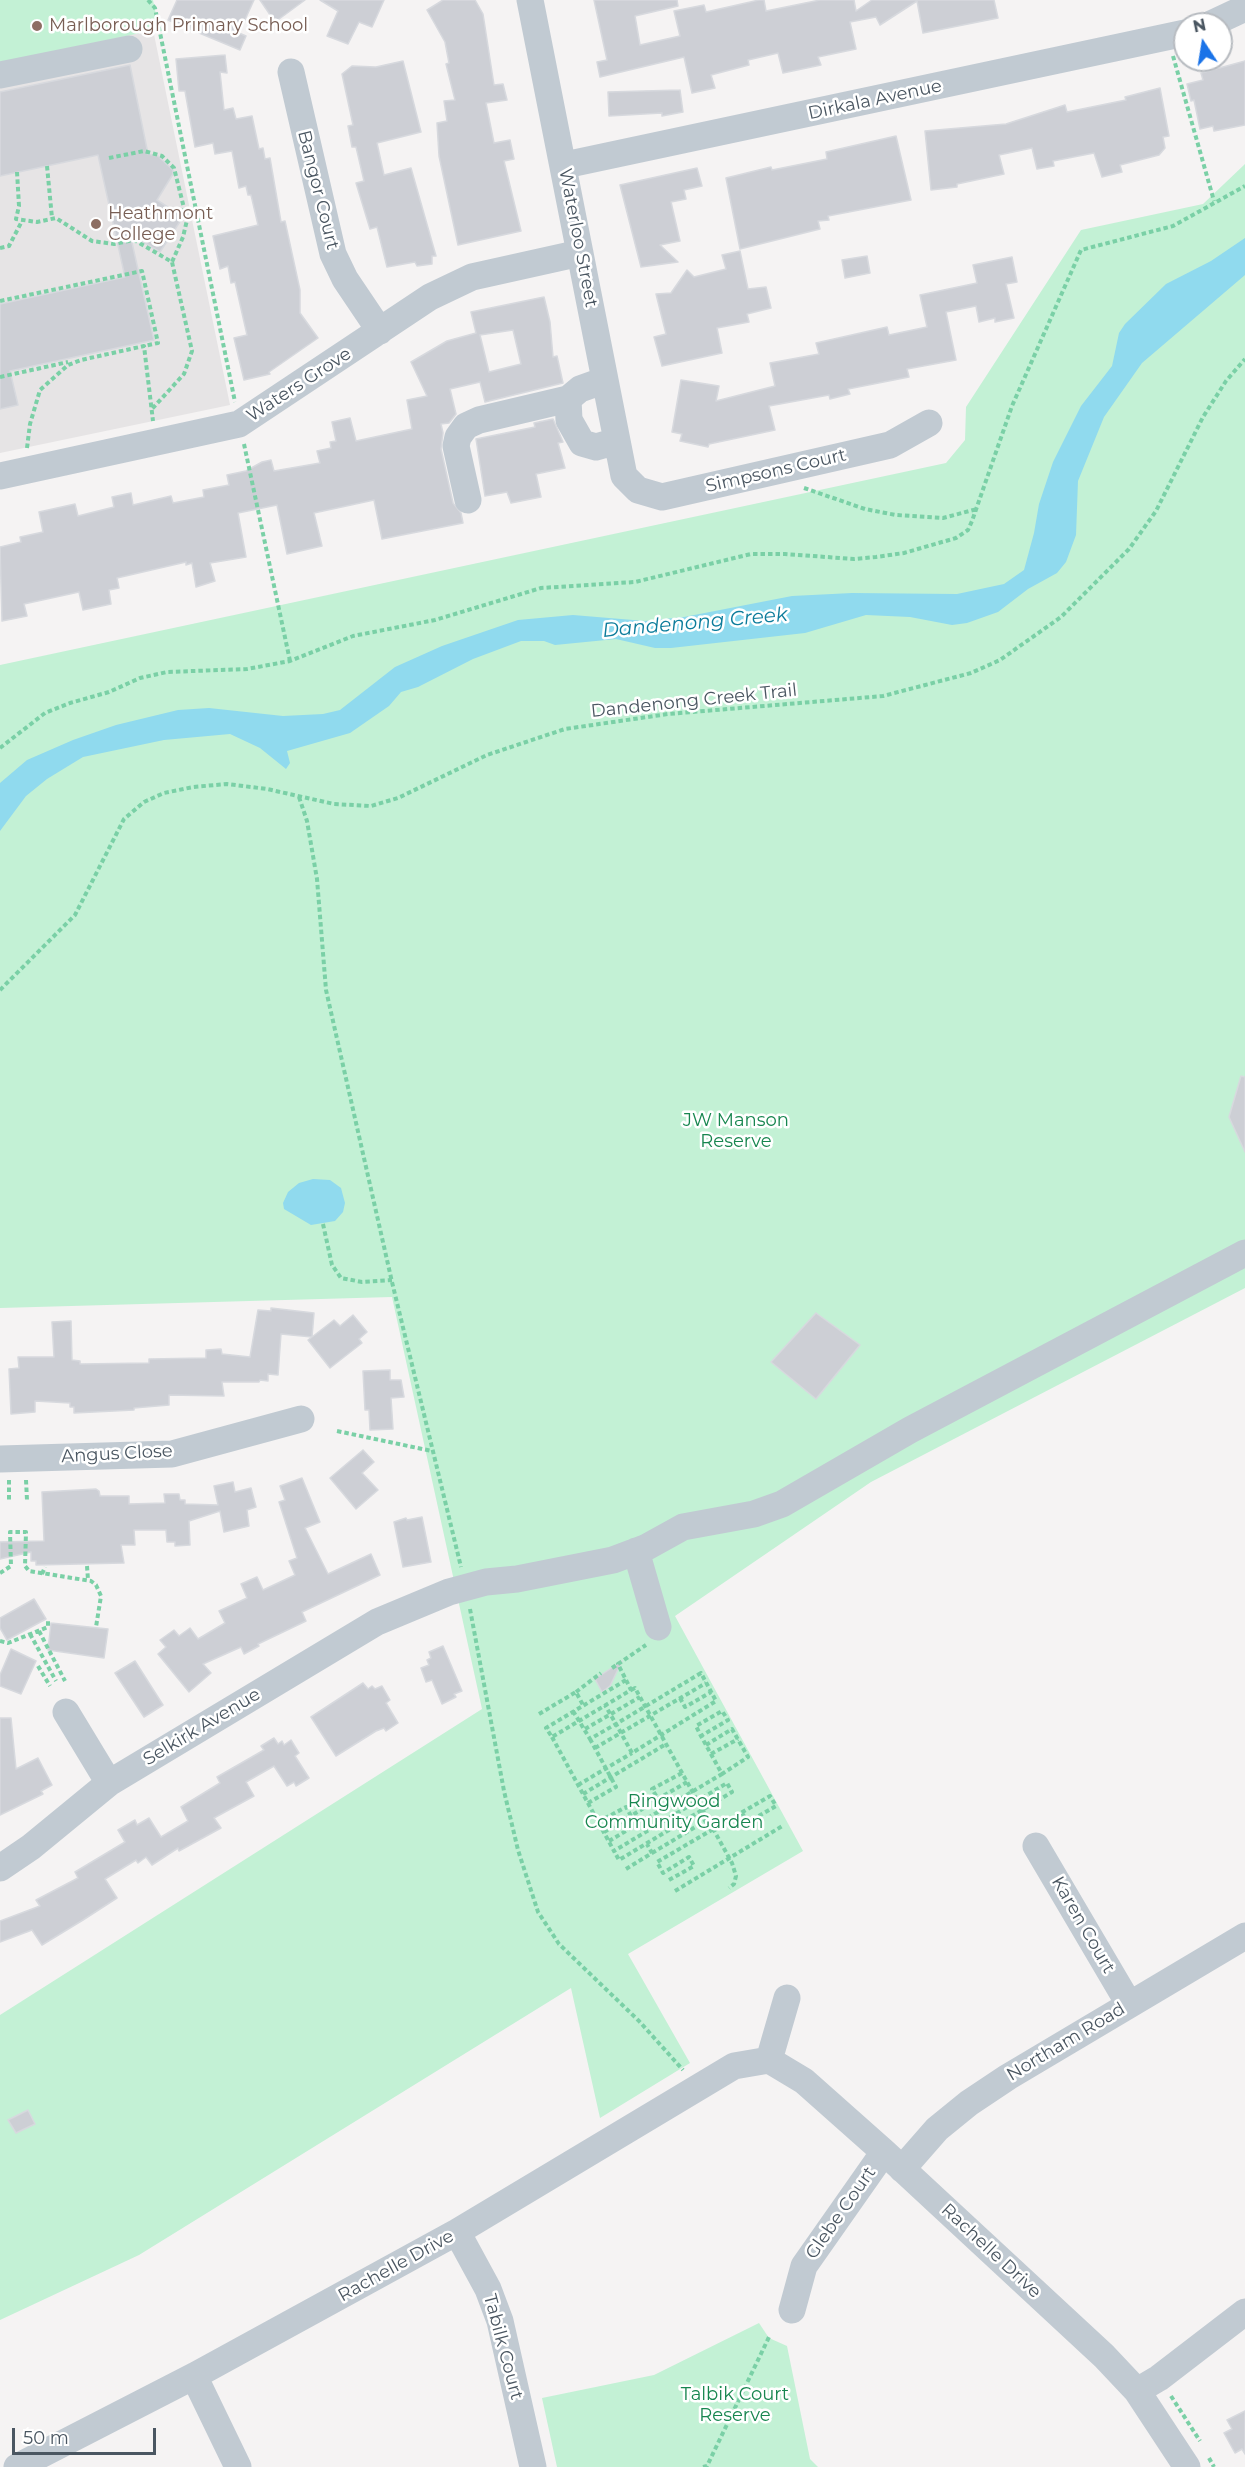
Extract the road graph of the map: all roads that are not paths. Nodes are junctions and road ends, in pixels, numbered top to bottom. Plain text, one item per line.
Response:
1 (530, 0) edge
2 (1173, 36) edge
3 (129, 49) dead end
4 (291, 72) dead end
5 (0, 75) edge
6 (565, 165) junction
7 (580, 253) junction
8 (380, 331) junction
9 (605, 380) junction
10 (568, 399) junction
11 (929, 423) dead end
12 (617, 441) junction
13 (0, 476) edge
14 (624, 476) joint
15 (468, 500) dead end
16 (1244, 1254) edge
17 (301, 1419) dead end
18 (4, 1468) edge
19 (636, 1551) junction
20 (656, 1619) road end
21 (66, 1712) dead end
22 (109, 1783) junction
23 (1036, 1846) dead end
24 (0, 1868) edge
25 (1245, 1936) edge
26 (787, 1998) dead end
27 (1130, 2004) junction
28 (769, 2060) junction
29 (893, 2160) junction
30 (457, 2232) junction
31 (792, 2310) dead end
32 (1245, 2312) edge
33 (194, 2376) junction
34 (1137, 2391) junction
35 (17, 2467) edge
36 (238, 2467) edge
37 (533, 2467) edge
38 (1187, 2467) edge

1 - 6 street, Waterloo Street
2 - 6 street, Dirkala Avenue
3 - 5 street
4 - 8 street, Bangor Court
6 - 7 street, Waterloo Street
7 - 8 street, Waters Grove
7 - 9 street, Waterloo Street
8 - 13 street, Waters Grove
9 - 10 street
9 - 12 street, Waterloo Street
10 - 12 street
10 - 15 street
11 - 14 street, Simpsons Court
12 - 14 street, Waterloo Street
16 - 19 street, Selkirk Avenue
17 - 18 street, Angus Close
19 - 20 street
19 - 22 street, Selkirk Avenue
21 - 22 street
22 - 24 street, Selkirk Avenue
23 - 27 street, Karen Court
25 - 27 street, Northam Road
26 - 28 street
27 - 29 street, Northam Road
28 - 29 street, Rachelle Drive
28 - 30 street, Rachelle Drive
29 - 31 street, Glebe Court
29 - 34 street, Rachelle Drive
30 - 33 street, Rachelle Drive
30 - 37 street, Tabilk Court
32 - 34 street
33 - 35 street, Rachelle Drive
33 - 36 street
34 - 38 street, Rachelle Drive

